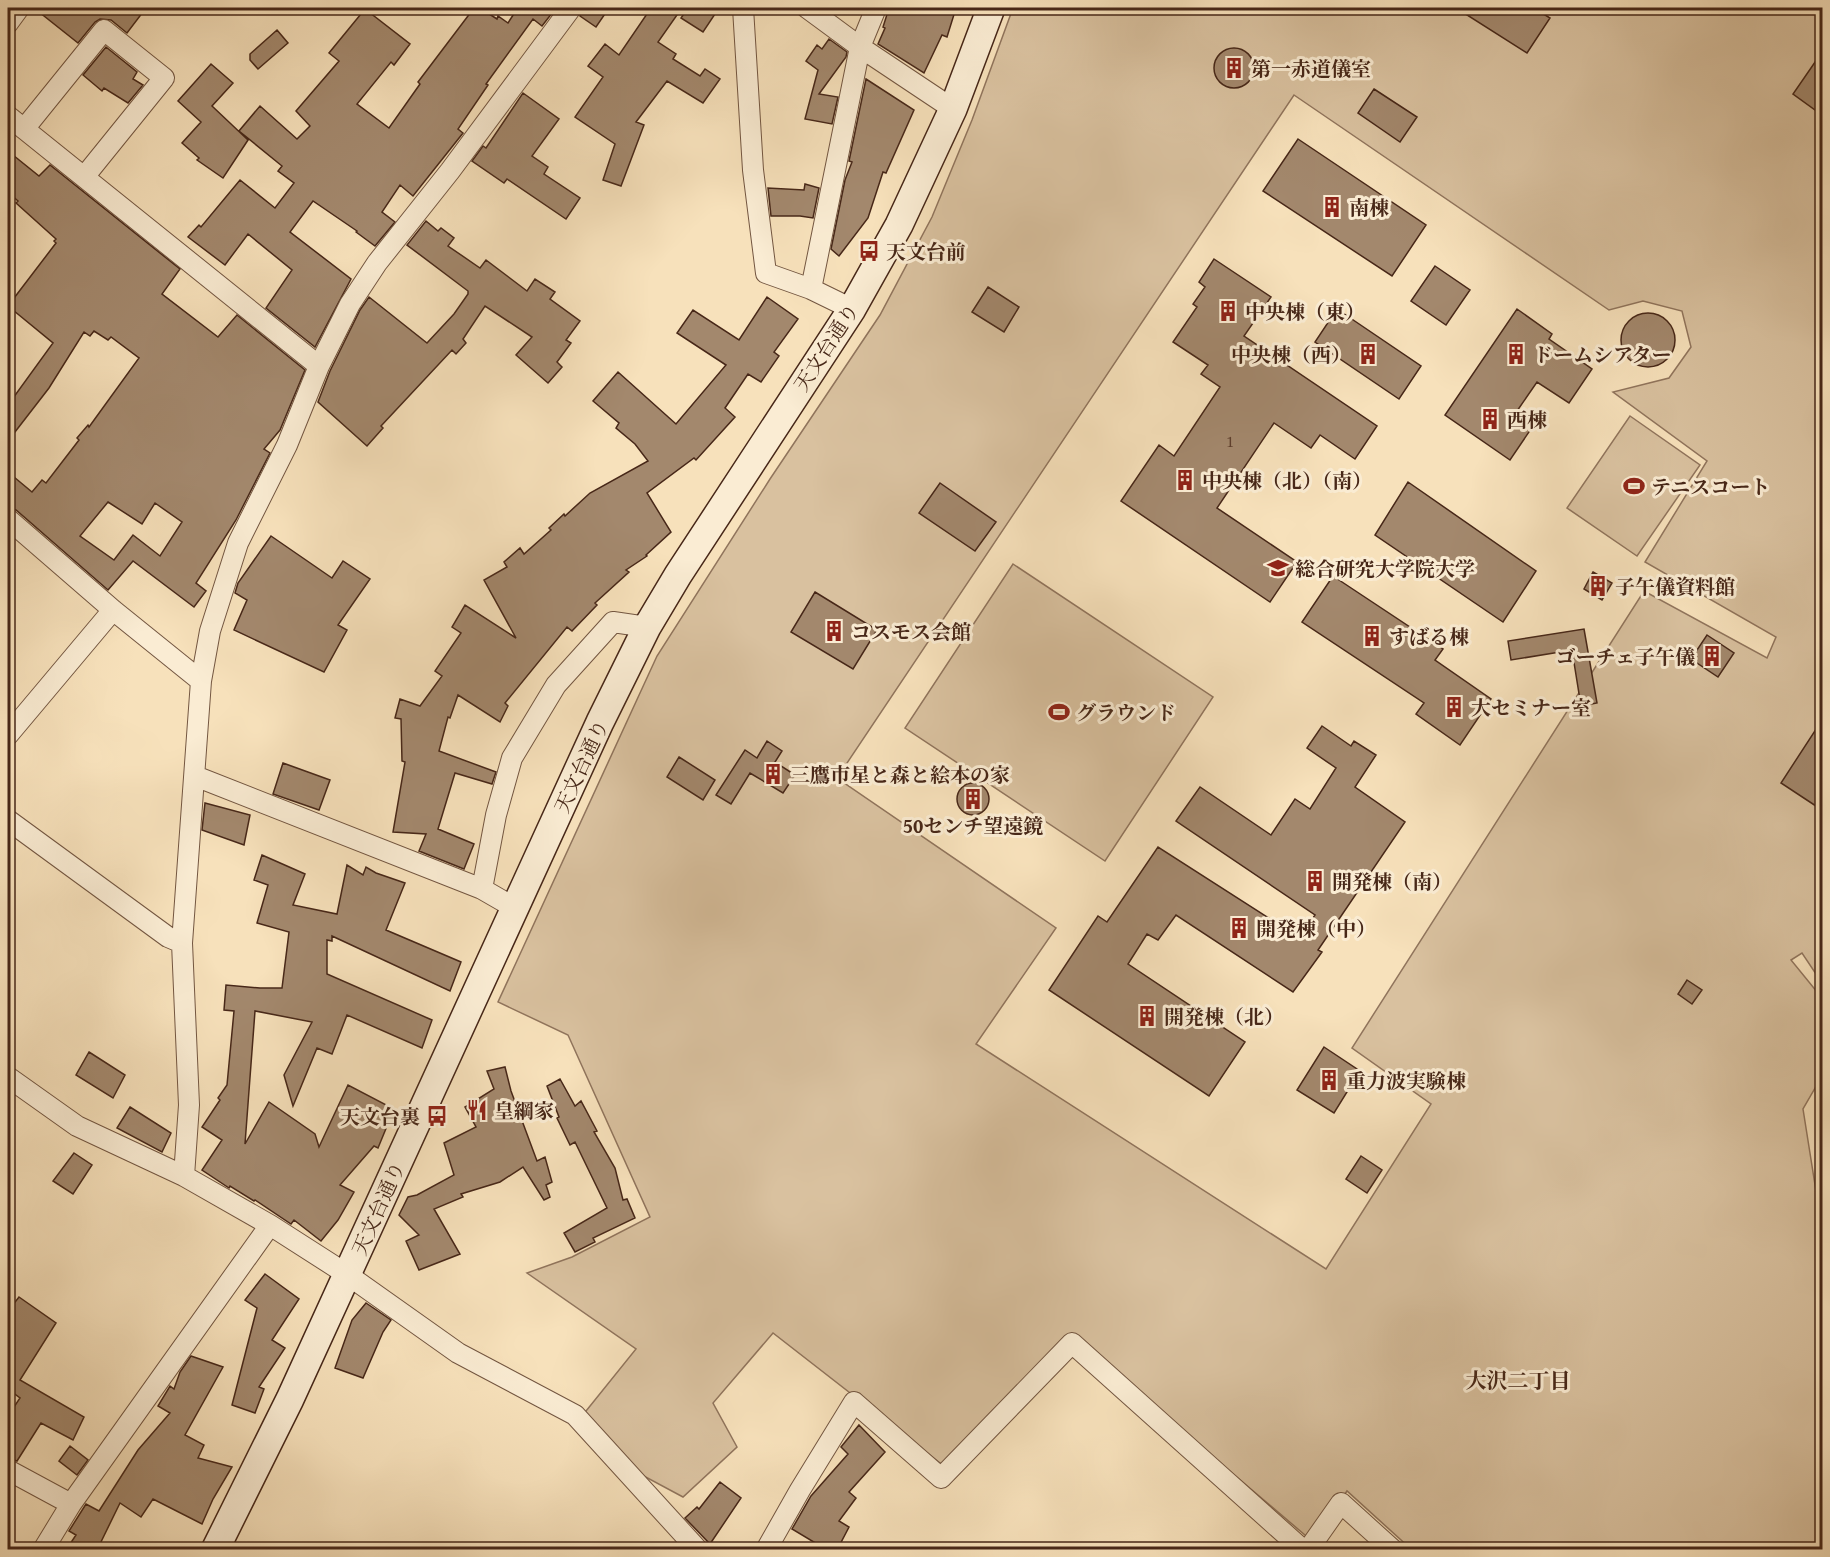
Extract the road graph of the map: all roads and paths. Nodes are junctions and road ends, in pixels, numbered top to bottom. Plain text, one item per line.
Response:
1 (20, 8) edge
2 (571, 8) edge
3 (743, 8) edge
4 (807, 8) edge
5 (876, 8) edge
6 (991, 8) edge
7 (8, 23) edge
8 (860, 47) junction
9 (953, 109) junction
10 (8, 116) edge
11 (24, 129) junction
12 (84, 177) junction
13 (811, 289) junction
14 (852, 309) junction
15 (319, 366) junction
16 (8, 519) edge
17 (113, 610) junction
18 (647, 627) junction
19 (201, 681) junction
20 (8, 735) edge
21 (195, 776) junction
22 (8, 820) edge
23 (482, 890) junction
24 (515, 908) junction
25 (182, 943) junction
26 (8, 1077) edge
27 (184, 1176) junction
28 (270, 1225) junction
29 (348, 1275) junction
30 (8, 1470) edge
31 (71, 1504) junction
32 (43, 1550) edge
33 (215, 1550) edge
34 (698, 1550) edge
35 (766, 1550) edge
36 (1303, 1550) edge
37 (1308, 1550) edge
38 (1393, 1550) edge

1 - 7 street
2 - 15 street
3 - 13 street
4 - 8 street
5 - 8 street
6 - 9 main road, 天文台通り
8 - 9 street
8 - 13 street
9 - 14 main road, 天文台通り
10 - 11 street
11 - 12 street
11 - 12 street
12 - 15 street
13 - 14 street
14 - 18 main road, 天文台通り
15 - 19 street
16 - 17 street
17 - 19 street
17 - 20 street
18 - 23 street
18 - 24 main road, 天文台通り
19 - 21 street
21 - 23 street
21 - 25 street
22 - 25 street
23 - 24 street
24 - 29 main road, 天文台通り
25 - 27 street
26 - 27 street
27 - 28 street
28 - 29 street
28 - 31 street
29 - 33 main road, 天文台通り
29 - 34 street
30 - 31 street
31 - 32 street
35 - 36 street
37 - 38 street

